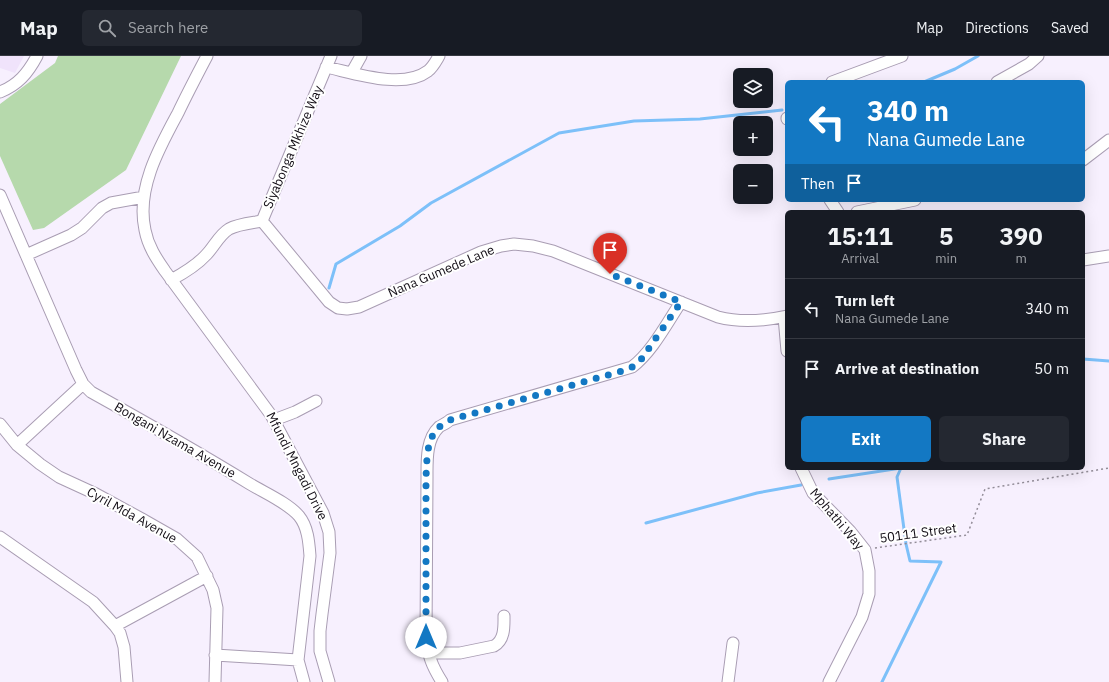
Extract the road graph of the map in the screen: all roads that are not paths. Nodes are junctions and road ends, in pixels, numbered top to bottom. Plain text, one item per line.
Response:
1 (37, 56) edge
2 (207, 56) edge
3 (331, 56) edge
4 (361, 56) edge
5 (439, 56) edge
6 (902, 56) edge
7 (1038, 56) edge
8 (326, 67) junction
9 (352, 72) junction
10 (837, 80) edge
11 (1002, 80) edge
12 (0, 92) edge
13 (1109, 140) edge
14 (1085, 158) edge
15 (0, 195) edge
16 (144, 197) junction
17 (905, 202) edge
18 (867, 210) edge
19 (262, 221) junction
20 (26, 255) junction
21 (1109, 256) edge
22 (1085, 260) edge
23 (171, 280) junction
24 (681, 302) junction
25 (338, 308) joint
26 (785, 316) edge
27 (83, 384) junction
28 (316, 401) dead end
29 (274, 420) junction
30 (0, 424) edge
31 (17, 445) junction
32 (802, 470) edge
33 (0, 537) edge
34 (206, 576) junction
35 (504, 616) dead end
36 (115, 626) junction
37 (733, 642) dead end
38 (428, 652) junction
39 (215, 655) junction
40 (298, 660) junction
41 (127, 682) edge
42 (215, 682) edge
43 (304, 682) edge
44 (329, 682) edge
45 (442, 682) edge
46 (728, 682) edge
47 (829, 682) edge

1 - 12 street
2 - 16 street, Mfundi Mngadi Drive
3 - 8 street, Siyabonga Mkhize Way
4 - 9 street
5 - 9 street
6 - 10 street
7 - 11 street
8 - 9 street
8 - 19 street, Siyabonga Mkhize Way
13 - 14 street
15 - 20 street, Bongani Nzama Avenue
16 - 20 street
16 - 23 street, Mfundi Mngadi Drive
17 - 18 street
19 - 23 street
19 - 25 street, Siyabonga Mkhize Way
20 - 27 street, Bongani Nzama Avenue
21 - 22 street
23 - 29 street, Mfundi Mngadi Drive
24 - 25 street, Nana Gumede Lane
24 - 26 street, Nana Gumede Lane
24 - 38 street
27 - 31 street
27 - 40 street, Bongani Nzama Avenue
28 - 29 street
29 - 44 street, Mfundi Mngadi Drive
30 - 31 street, Cyril Mda Avenue
31 - 34 street, Cyril Mda Avenue
32 - 47 street, Mphathi Way
33 - 36 street
34 - 36 street
34 - 39 street, Cyril Mda Avenue
35 - 38 street
36 - 41 street
37 - 46 street
38 - 45 street
39 - 40 street
39 - 42 street, Cyril Mda Avenue
40 - 43 street, Bongani Nzama Avenue

